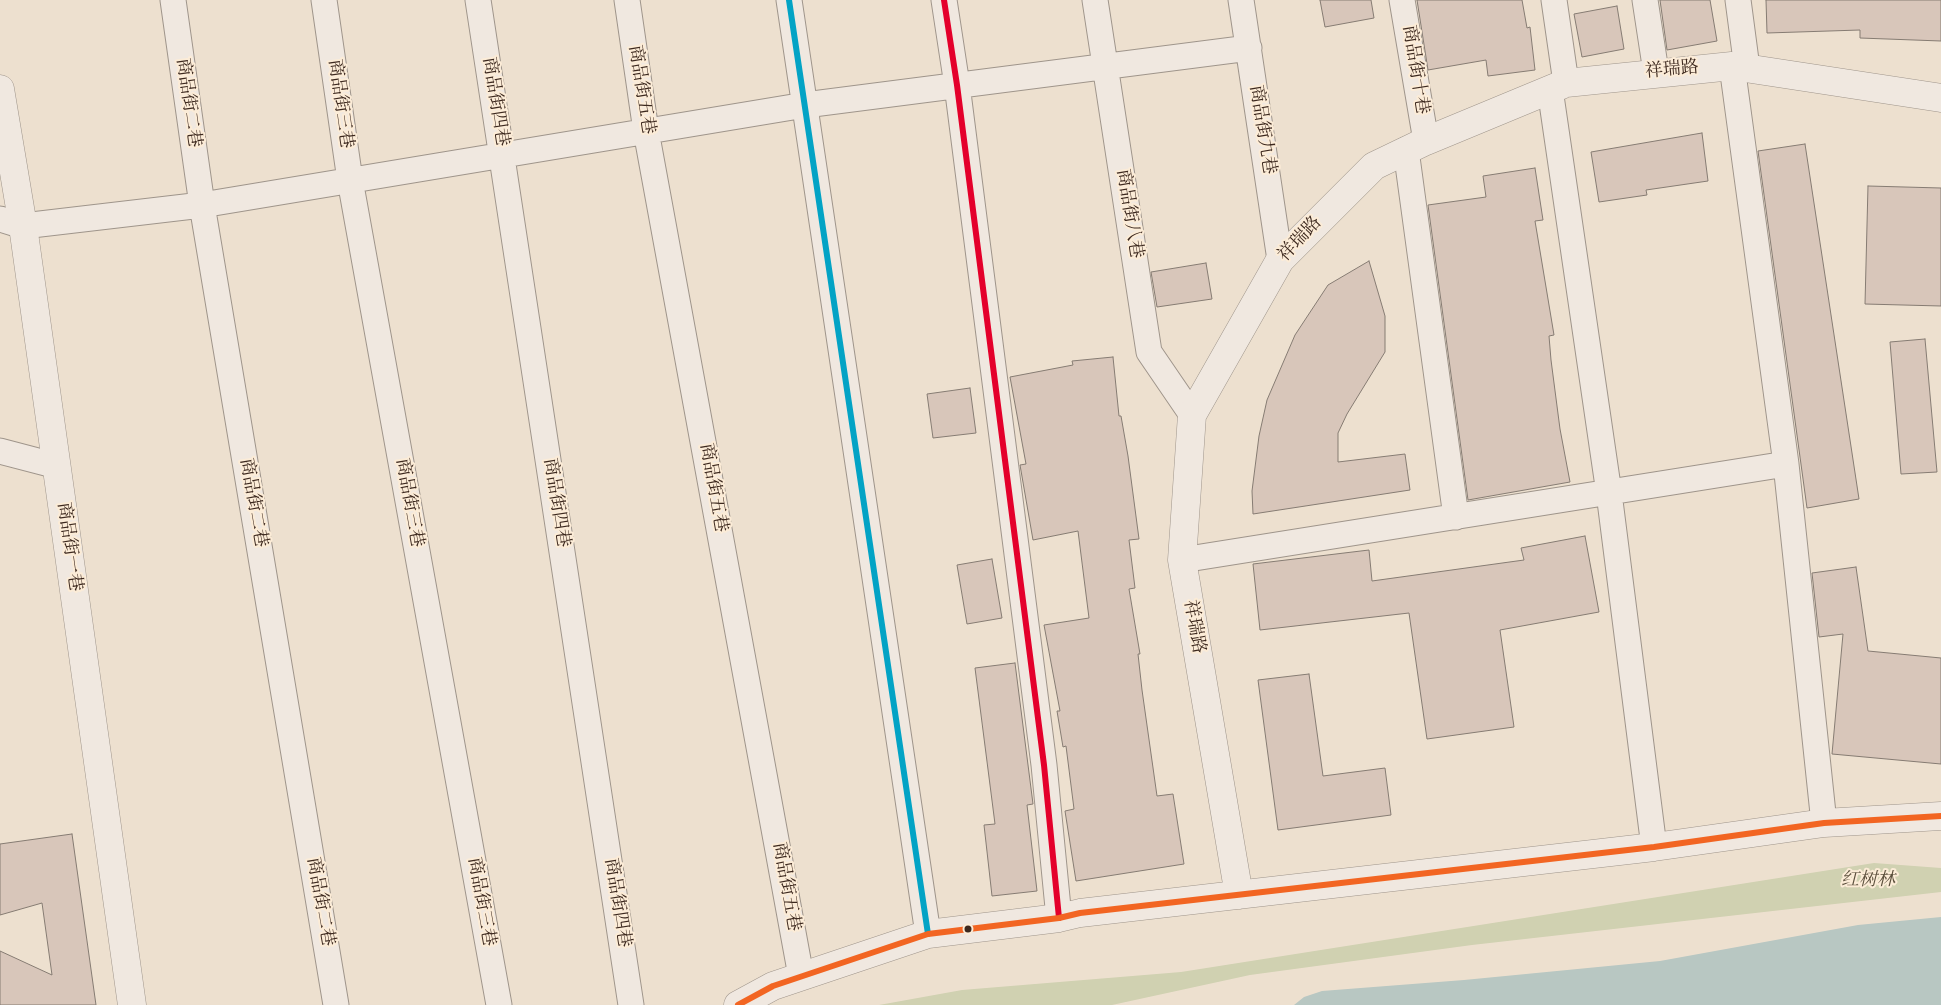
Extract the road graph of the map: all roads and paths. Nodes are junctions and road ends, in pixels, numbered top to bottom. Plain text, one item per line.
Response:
1 (173, 0) edge
2 (324, 0) edge
3 (478, 0) edge
4 (627, 0) edge
5 (789, 0) edge
6 (944, 0) edge
7 (1095, 0) edge
8 (1241, 0) edge
9 (1402, 0) edge
10 (1554, 0) edge
11 (1645, 0) edge
12 (1738, 0) edge
13 (1248, 48) junction
14 (1105, 66) junction
15 (1740, 67) junction
16 (1656, 72) junction
17 (957, 85) junction
18 (1558, 86) junction
19 (0, 89) edge
20 (1941, 98) edge
21 (805, 104) junction
22 (646, 131) junction
23 (1416, 146) junction
24 (502, 155) junction
25 (350, 180) junction
26 (202, 205) junction
27 (11, 222) edge
28 (1280, 260) junction
29 (1192, 415) junction
30 (0, 451) edge
31 (1786, 464) junction
32 (57, 466) junction
33 (1609, 492) junction
34 (1456, 517) junction
35 (1182, 560) junction
36 (1941, 816) edge
37 (1824, 823) junction
38 (1654, 847) junction
39 (1239, 895) junction
40 (1059, 918) junction
41 (928, 934) junction
42 (801, 976) junction
43 (132, 1005) edge
44 (336, 1005) edge
45 (499, 1005) edge
46 (631, 1005) edge
47 (738, 1005) edge

1 - 26 street, 商品街二巷
2 - 25 street, 商品街三巷
3 - 24 street, 商品街四巷
4 - 22 street, 商品街五巷
5 - 21 street
6 - 17 street
7 - 14 street, 商品街八巷
8 - 13 street, 商品街九巷
9 - 23 street, 商品街十巷
10 - 18 street
11 - 16 street
12 - 15 street
13 - 14 street
13 - 28 street, 商品街九巷
14 - 17 street
14 - 29 street, 商品街八巷
15 - 16 street, 祥瑞路
15 - 20 street, 祥瑞路
15 - 31 street
16 - 18 street, 祥瑞路
17 - 21 street
17 - 40 street
18 - 23 street, 祥瑞路
18 - 33 street
19 - 27 street, 商品街一巷
21 - 22 street
21 - 41 street
22 - 24 street
22 - 42 street, 商品街五巷
23 - 28 street, 祥瑞路
23 - 34 street, 商品街十巷
24 - 25 street
24 - 46 street, 商品街四巷
25 - 26 street
25 - 45 street, 商品街三巷
26 - 27 street
26 - 44 street, 商品街二巷
27 - 32 street, 商品街一巷
28 - 29 street, 祥瑞路
29 - 35 street, 祥瑞路
30 - 32 street
31 - 33 street
31 - 37 street
32 - 43 street, 商品街一巷
33 - 34 street
33 - 38 street
34 - 35 street
35 - 39 street, 祥瑞路
36 - 37 street
37 - 38 street
38 - 39 street
39 - 40 street
40 - 41 street
41 - 42 street
42 - 47 street

